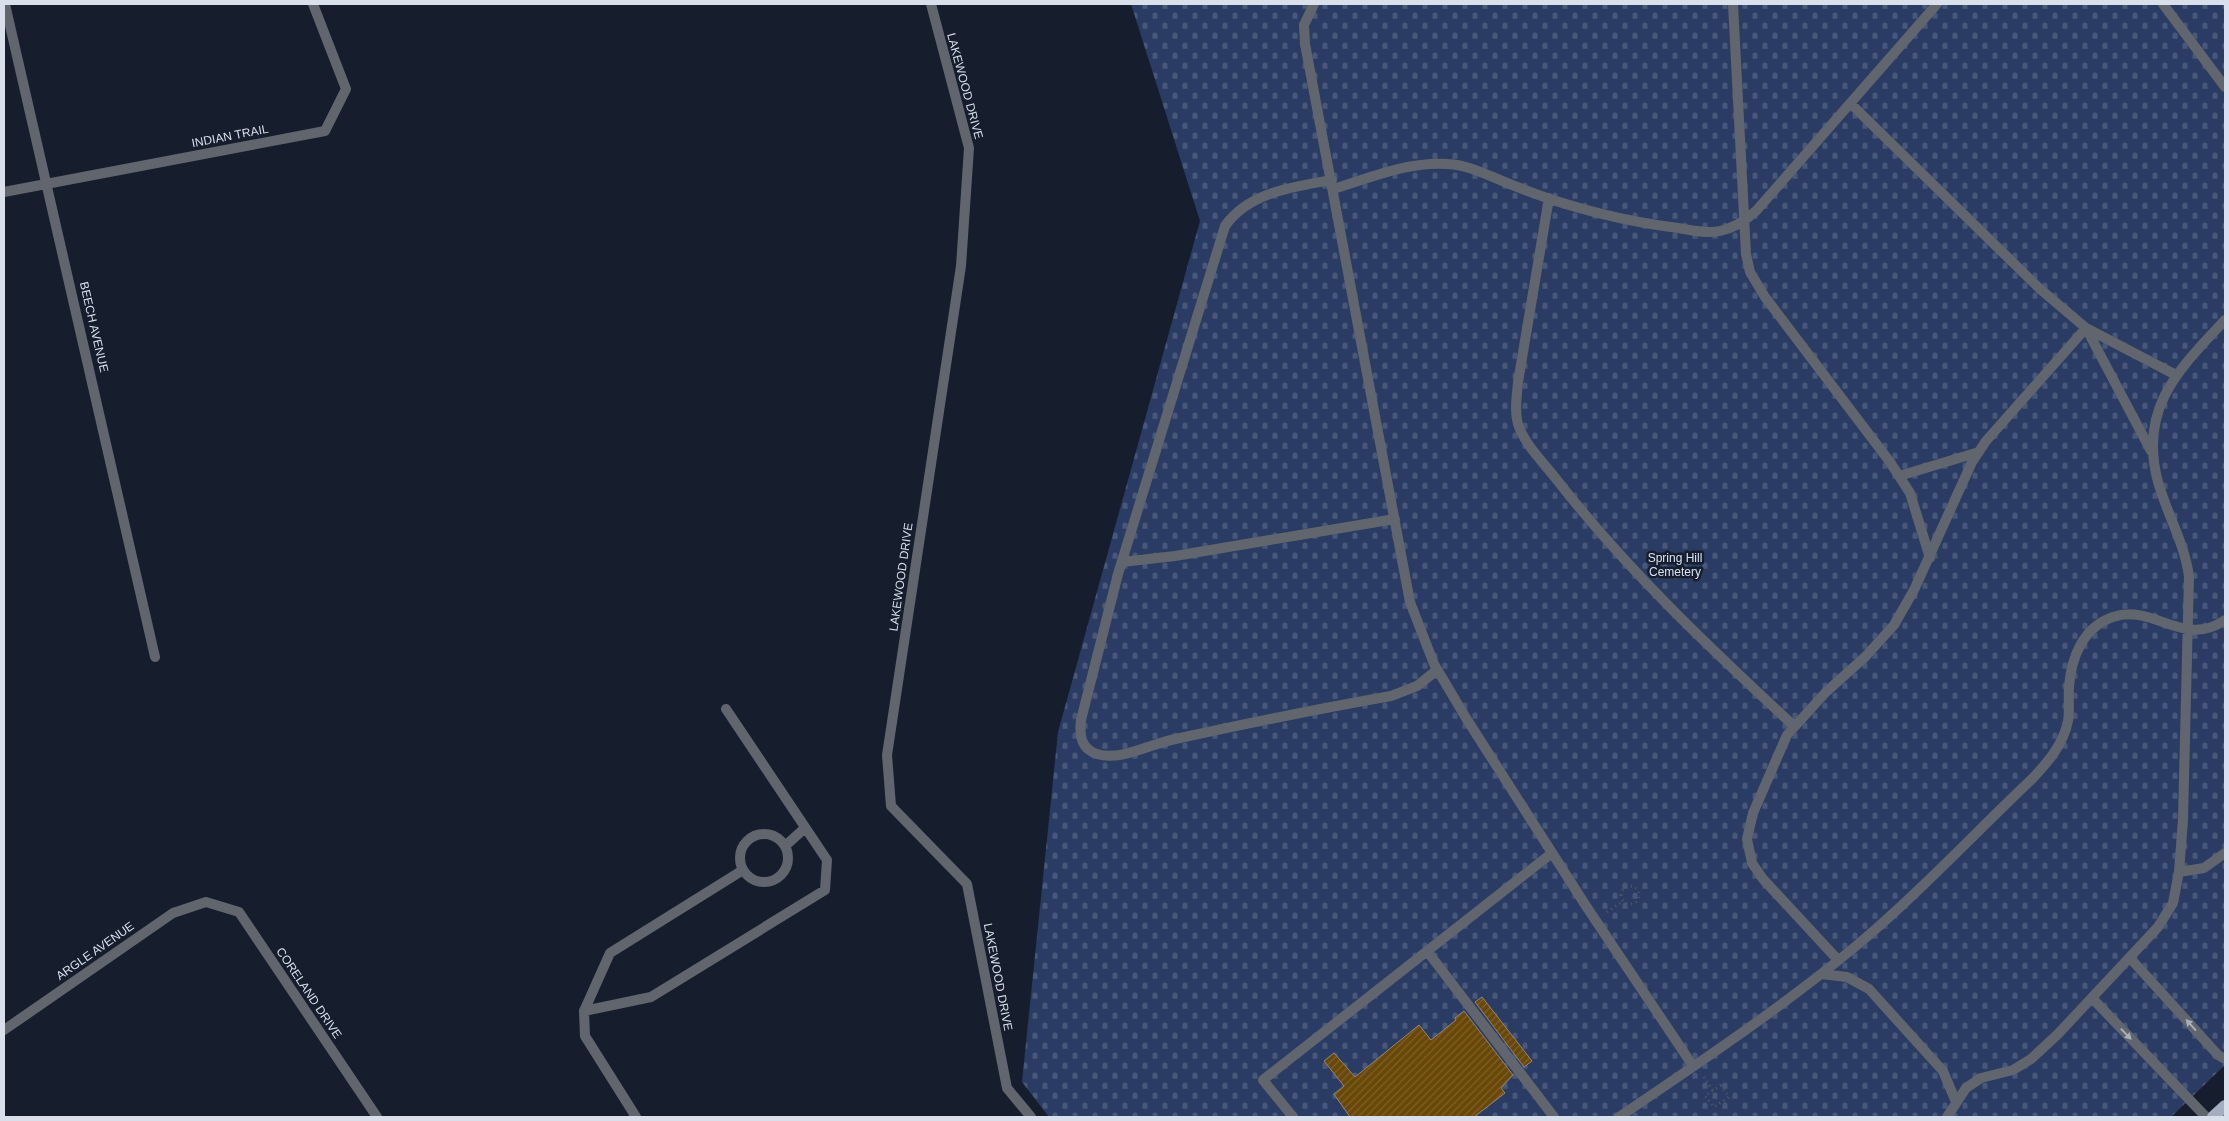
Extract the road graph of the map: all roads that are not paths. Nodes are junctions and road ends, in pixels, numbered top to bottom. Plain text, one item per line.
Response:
1 (5, 4) edge
2 (312, 4) edge
3 (931, 4) edge
4 (1314, 4) edge
5 (1733, 4) edge
6 (1937, 4) edge
7 (2163, 4) edge
8 (2225, 87) edge
9 (1851, 104) junction
10 (48, 183) junction
11 (1332, 185) junction
12 (4, 192) edge
13 (1549, 198) junction
14 (1744, 221) junction
15 (2225, 320) edge
16 (2086, 328) junction
17 (2176, 375) junction
18 (1978, 452) junction
19 (2154, 456) junction
20 (1899, 476) junction
21 (1395, 519) junction
22 (1930, 558) junction
23 (1122, 562) junction
24 (2225, 620) edge
25 (2188, 630) junction
26 (156, 657) dead end
27 (1437, 670) junction
28 (726, 708) dead end
29 (1794, 726) junction
30 (805, 828) junction
31 (785, 846) junction
32 (1552, 853) junction
33 (2225, 853) edge
34 (743, 870) junction
35 (2179, 872) junction
36 (206, 902) joint
37 (1427, 951) junction
38 (2130, 958) junction
39 (1838, 960) junction
40 (1821, 974) junction
41 (2092, 998) junction
42 (584, 1010) junction
43 (4, 1030) edge
44 (2225, 1059) edge
45 (1694, 1066) junction
46 (1956, 1102) junction
47 (2225, 1106) edge
48 (377, 1117) edge
49 (636, 1117) edge
50 (1032, 1117) edge
51 (1293, 1117) edge
52 (1554, 1117) edge
53 (1619, 1117) edge
54 (1947, 1117) edge
55 (2206, 1117) edge
56 (2213, 1117) edge

1 - 10 street, BEECH AVENUE
2 - 10 street, INDIAN TRAIL
3 - 50 street, LAKEWOOD DRIVE
4 - 11 street
5 - 14 street
6 - 9 street
7 - 8 street
9 - 14 street
9 - 16 street
10 - 12 street, INDIAN TRAIL
10 - 26 street, BEECH AVENUE
11 - 13 street
11 - 21 street
11 - 23 street
13 - 14 street
13 - 29 street
14 - 20 street
15 - 17 street
16 - 17 street
16 - 18 street
16 - 19 street
17 - 19 street
18 - 20 street
18 - 22 street
19 - 25 street
20 - 22 street
21 - 23 street
21 - 27 street
22 - 29 street
23 - 27 street
24 - 25 street
25 - 35 street
25 - 39 street
27 - 32 street
28 - 30 street
29 - 39 street
30 - 31 street
30 - 42 street
31 - 34 street
31 - 34 street
32 - 37 street
32 - 45 street
33 - 35 street
34 - 42 street
35 - 38 street
36 - 43 street, ARGLE AVENUE
36 - 48 street, CORELAND DRIVE
37 - 51 street
37 - 52 street
38 - 41 street
44 -> 38 street
39 - 40 street
40 - 45 street
40 - 46 street
41 - 46 street
41 -> 55 street
42 - 49 street
45 - 53 street
46 - 54 street
47 - 56 main road

